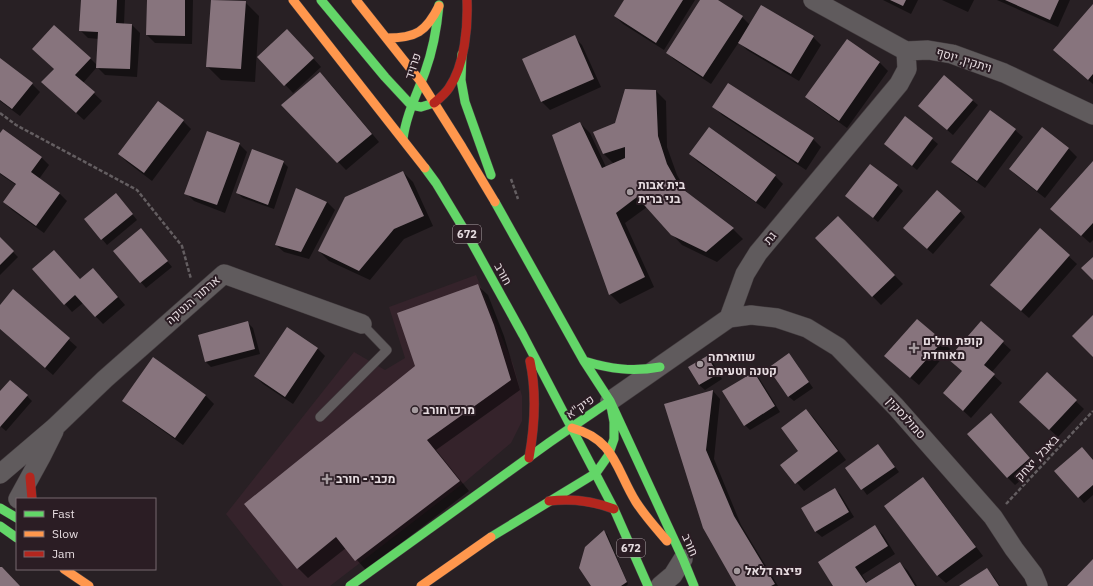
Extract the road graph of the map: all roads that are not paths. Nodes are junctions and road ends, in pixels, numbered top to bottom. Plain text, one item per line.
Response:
1 (293, 0) edge
2 (321, 0) edge
3 (356, 0) edge
4 (467, 0) edge
5 (813, 0) edge
6 (439, 3) edge
7 (387, 38) junction
8 (906, 51) junction
9 (462, 54) junction
10 (421, 82) junction
11 (434, 103) junction
12 (411, 105) junction
13 (1093, 115) edge
14 (403, 139) junction
15 (511, 230) junction
16 (729, 318) junction
17 (362, 324) joint
18 (523, 335) junction
19 (584, 361) junction
20 (660, 367) junction
21 (610, 401) junction
22 (320, 417) dead end
23 (55, 427) junction
24 (572, 428) junction
25 (610, 452) junction
26 (528, 458) junction
27 (596, 473) junction
28 (0, 474) edge
29 (30, 477) junction
30 (18, 498) edge
31 (32, 498) edge
32 (16, 501) edge
33 (549, 501) junction
34 (614, 509) junction
35 (8, 515) edge
36 (16, 535) edge
37 (684, 560) junction
38 (65, 570) edge
39 (74, 570) edge
40 (87, 585) edge
41 (350, 586) edge
42 (421, 586) edge
43 (648, 586) edge
44 (660, 586) edge
45 (694, 586) edge
46 (1038, 586) edge

1 - 14 main road, חורב / 672
2 - 12 main road
3 - 7 main road, חורב
4 - 9 main road
5 - 8 street
6 - 7 main road
6 - 10 main road, פרויד
7 - 10 main road, חורב
8 - 13 street, ויתקין, יוסף
8 - 16 street, גת
9 - 11 main road
9 - 15 main road
10 - 11 main road, חורב
10 - 12 main road, פרויד
11 - 12 main road
11 - 15 main road, חורב
12 - 14 main road, פרויד
14 - 18 main road, חורב / 672
15 - 19 main road, חורב
16 - 20 street
16 - 46 street, סמולנסקין
17 - 22 lane
17 - 23 street, ארתור הנטקה
18 - 24 main road, חורב / 672
18 - 26 main road
19 - 20 main road
19 - 21 main road, חורב
20 - 21 street
21 - 24 main road, פיק"א
21 - 25 main road, פיק"א
21 - 37 main road, חורב
23 - 28 street, ארתור הנטקה
23 - 29 street, ארתור הנטקה
24 - 25 main road
24 - 26 main road, פיק"א
24 - 27 main road, חורב / 672
25 - 27 main road, פיק"א
25 - 37 main road
26 - 41 main road, פיק"א
27 - 33 main road, פיק"א
27 - 34 main road, חורב / 672
29 - 30 street, ארתור הנטקה
29 - 31 main road
32 - 35 street, ארתור הנטקה
33 - 34 main road
33 - 42 main road, פיק"א
34 - 43 main road, חורב / 672
35 - 36 main road
37 - 44 street
37 - 45 main road, חורב
38 - 40 main road
39 - 40 main road

